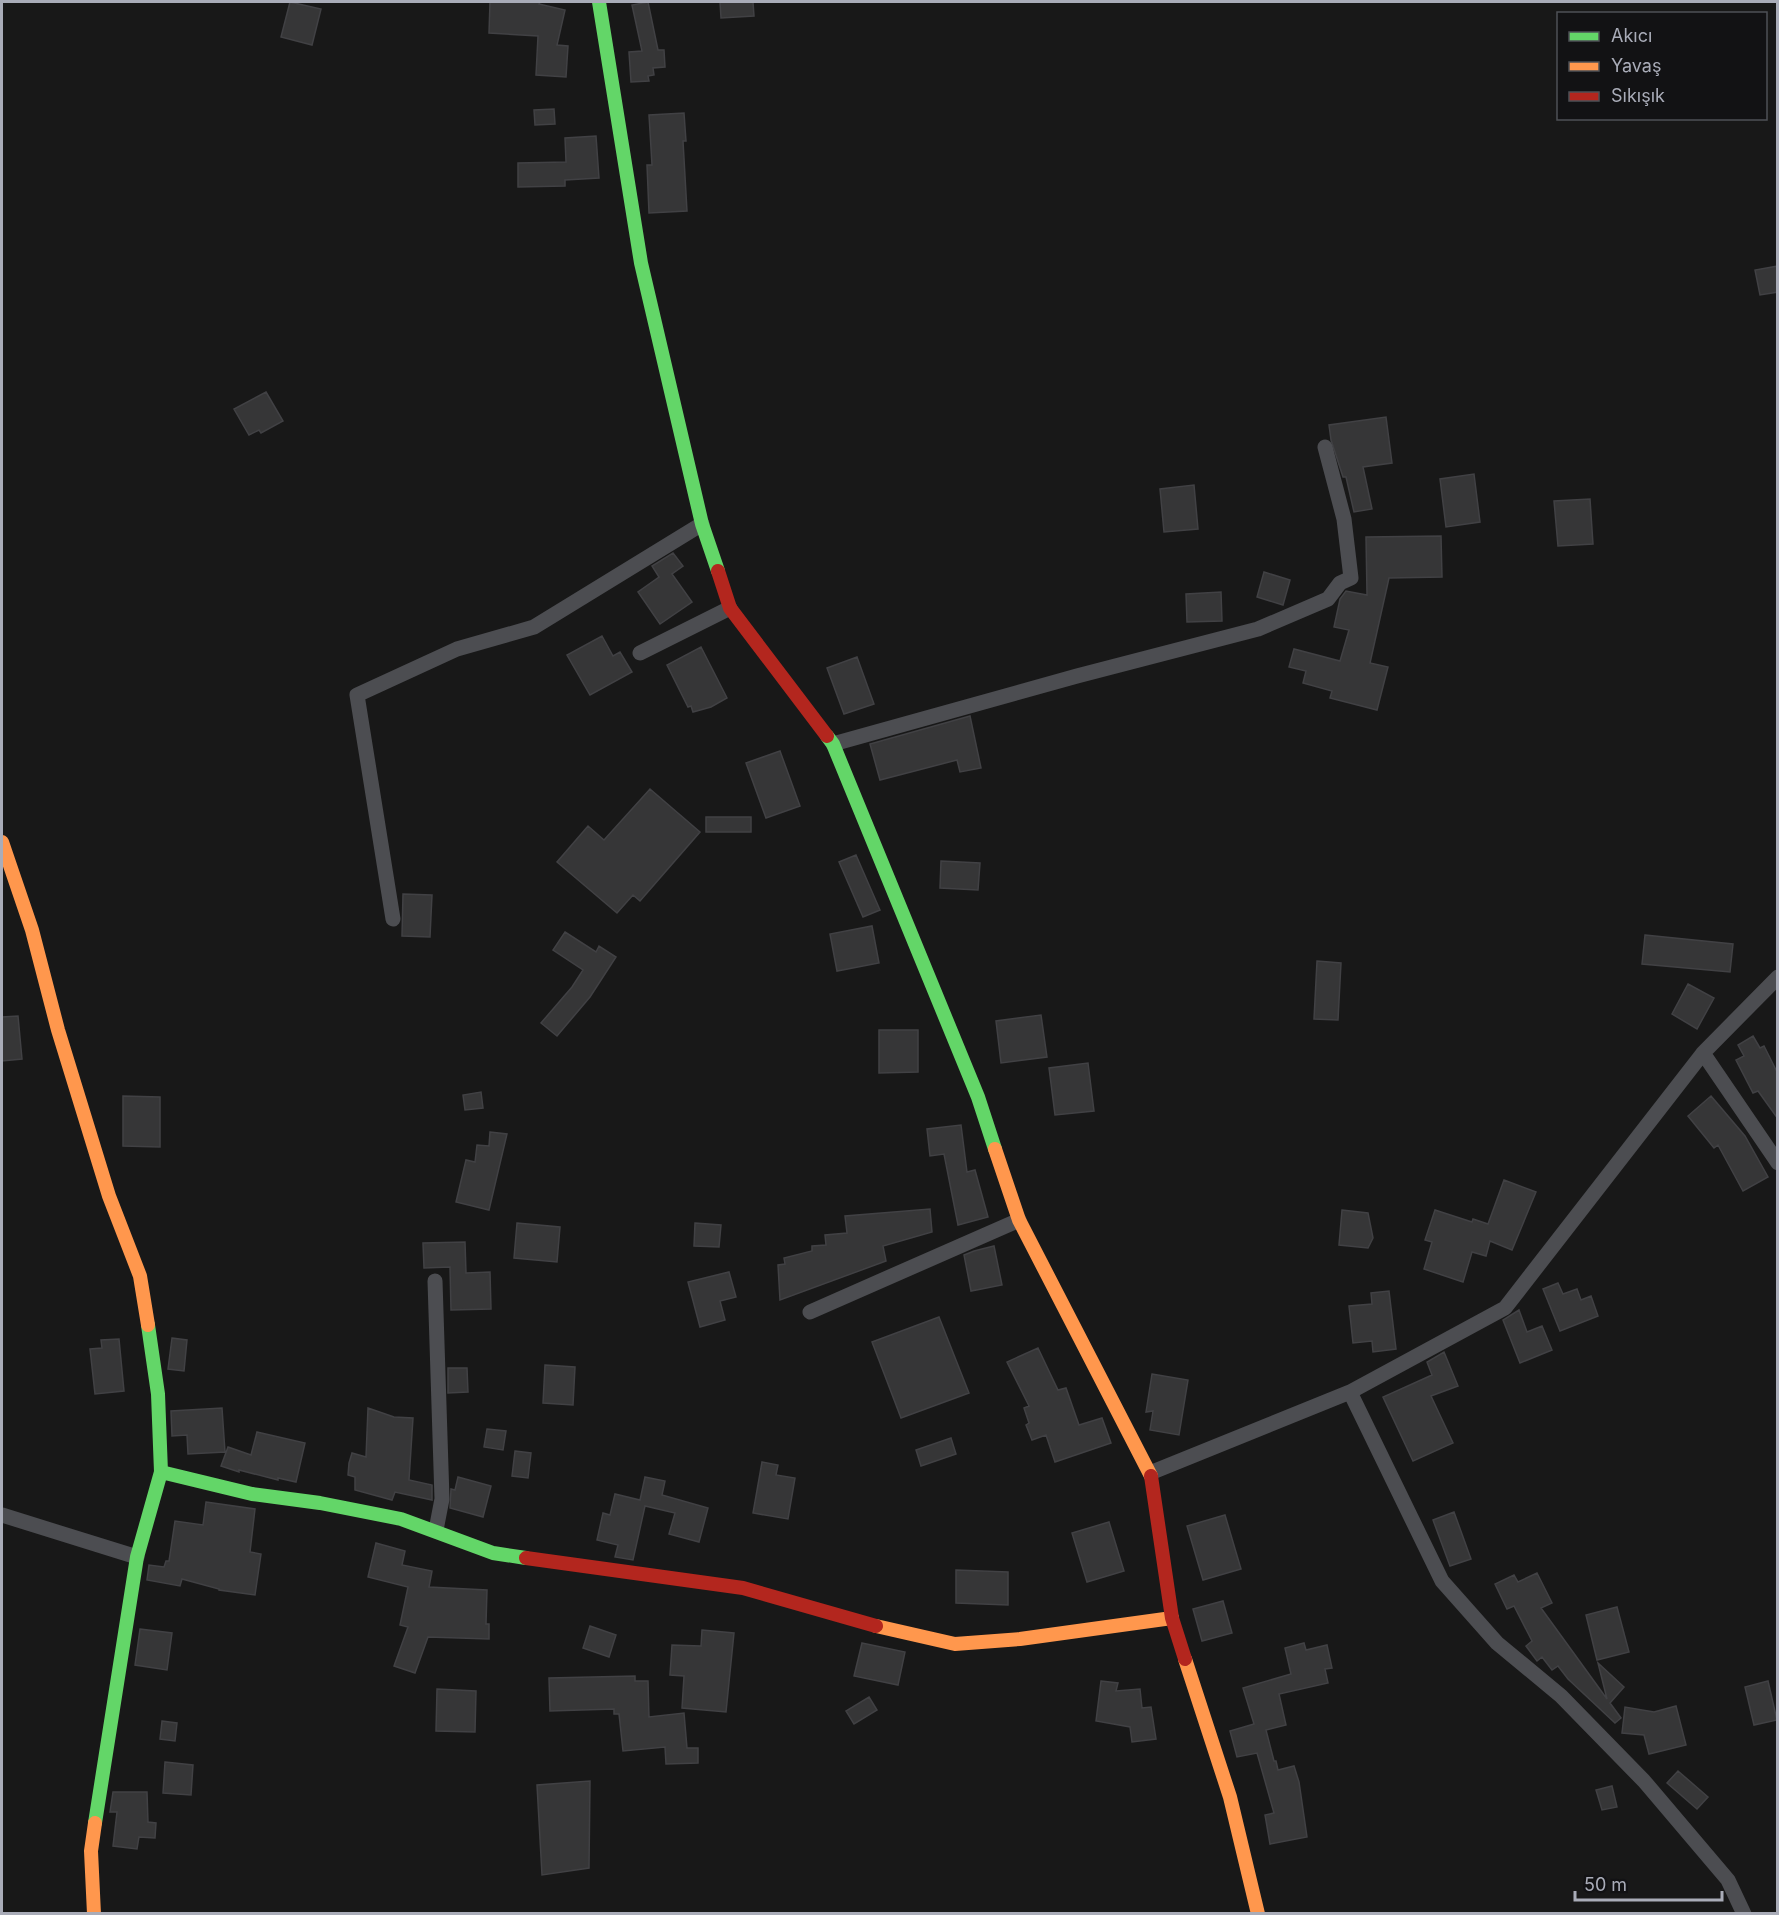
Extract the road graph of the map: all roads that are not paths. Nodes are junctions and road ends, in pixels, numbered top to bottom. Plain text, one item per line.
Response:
1 (599, 2) edge
2 (1325, 447) dead end
3 (702, 524) junction
4 (730, 608) junction
5 (640, 653) dead end
6 (834, 744) junction
7 (2, 842) edge
8 (393, 919) dead end
9 (1778, 977) edge
10 (1703, 1053) junction
11 (1778, 1163) edge
12 (1019, 1220) junction
13 (435, 1281) dead end
14 (810, 1312) dead end
15 (1350, 1392) junction
16 (161, 1472) junction
17 (1150, 1473) junction
18 (2, 1515) edge
19 (436, 1530) junction
20 (137, 1557) junction
21 (1172, 1618) junction
22 (94, 1914) edge
23 (1258, 1914) edge
24 (1743, 1914) edge

1 - 3 street
2 - 6 street
3 - 4 street
3 - 8 street
4 - 5 street
4 - 6 street
6 - 12 street
7 - 16 street
9 - 10 street
10 - 11 street
10 - 15 street
12 - 14 street
12 - 17 street
13 - 19 street
15 - 17 street
15 - 24 street
16 - 19 street
16 - 20 street
17 - 21 street
18 - 20 street
19 - 21 street
20 - 22 street
21 - 23 street

